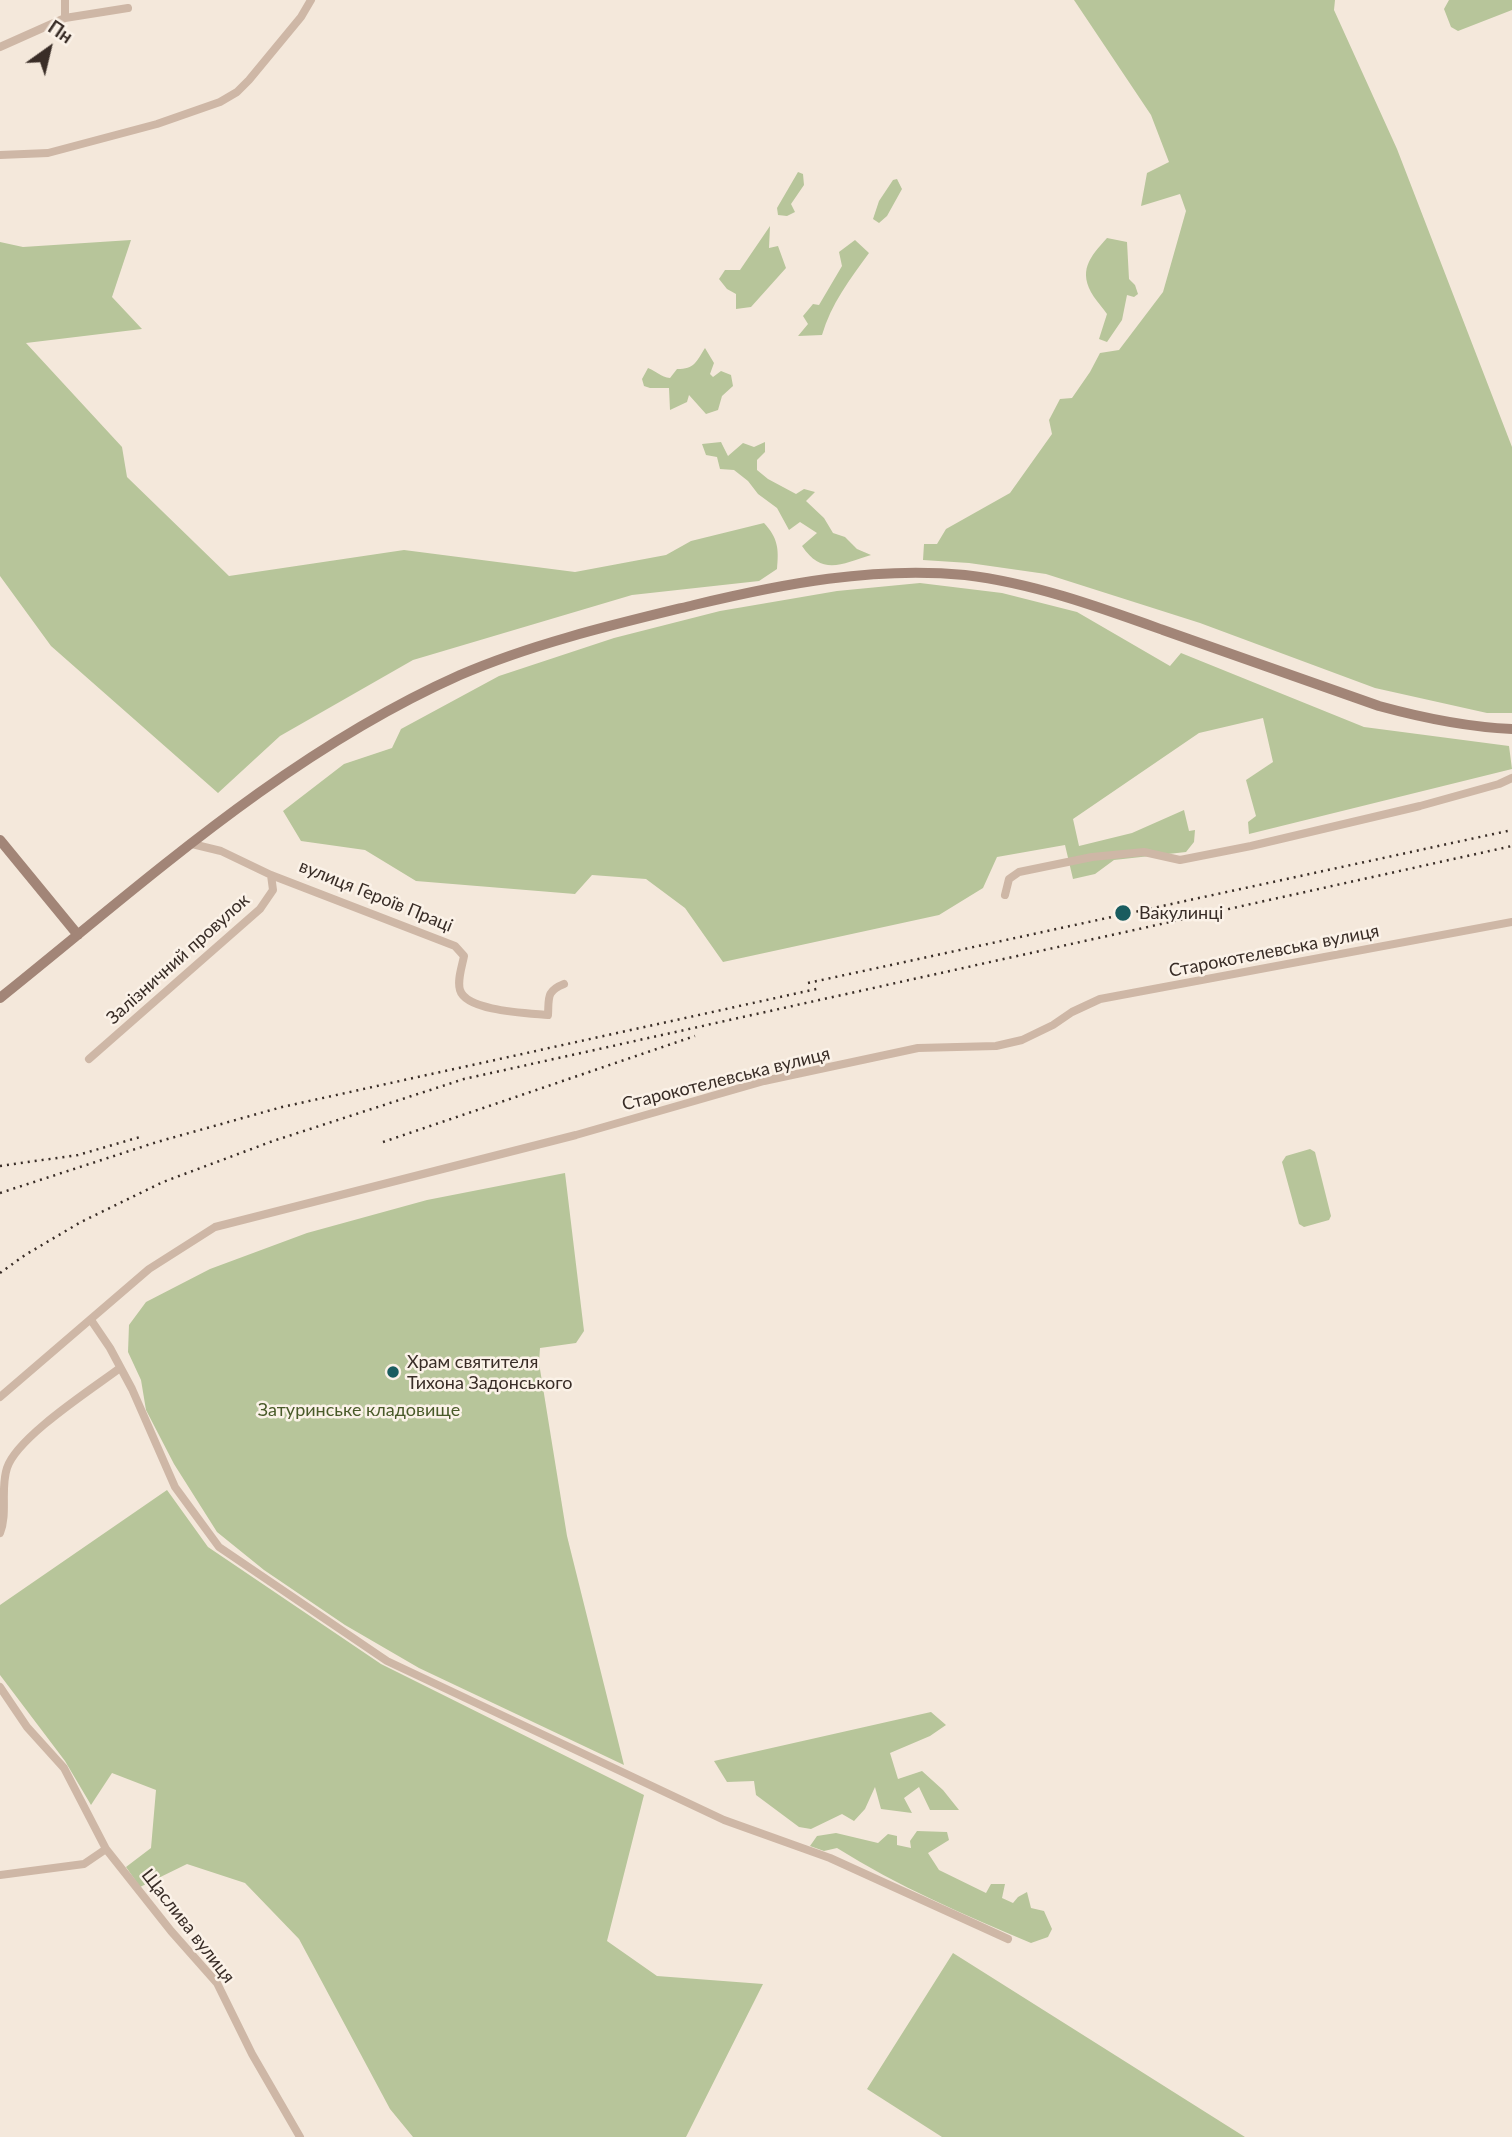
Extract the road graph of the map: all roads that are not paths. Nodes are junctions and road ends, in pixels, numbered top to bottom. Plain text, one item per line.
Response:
1 (65, 0) edge
2 (311, 0) edge
3 (128, 8) dead end
4 (65, 18) junction
5 (0, 47) edge
6 (0, 155) edge
7 (1512, 729) edge
8 (1512, 778) edge
9 (0, 840) edge
10 (192, 844) junction
11 (271, 875) junction
12 (1005, 895) dead end
13 (1512, 922) edge
14 (78, 935) junction
15 (564, 984) dead end
16 (0, 998) edge
17 (89, 1059) dead end
18 (91, 1320) junction
19 (120, 1368) junction
20 (0, 1397) edge
21 (0, 1533) edge
22 (0, 1687) edge
23 (106, 1849) junction
24 (0, 1875) edge
25 (1008, 1939) dead end
26 (300, 2137) edge

1 - 4 street
2 - 6 street
3 - 4 street
4 - 5 street
7 - 10 main road
8 - 12 street
9 - 14 main road
10 - 11 street, вулиця Героїв Праці
10 - 14 main road
11 - 15 street, вулиця Героїв Праці
11 - 17 street, Залізничний провулок
13 - 18 street, Старокотелевська вулиця
14 - 16 main road
18 - 19 street
18 - 20 street, Старокотелевська вулиця
19 - 21 street
19 - 25 street
22 - 23 street, Щаслива вулиця
23 - 24 street
23 - 26 street, Щаслива вулиця

